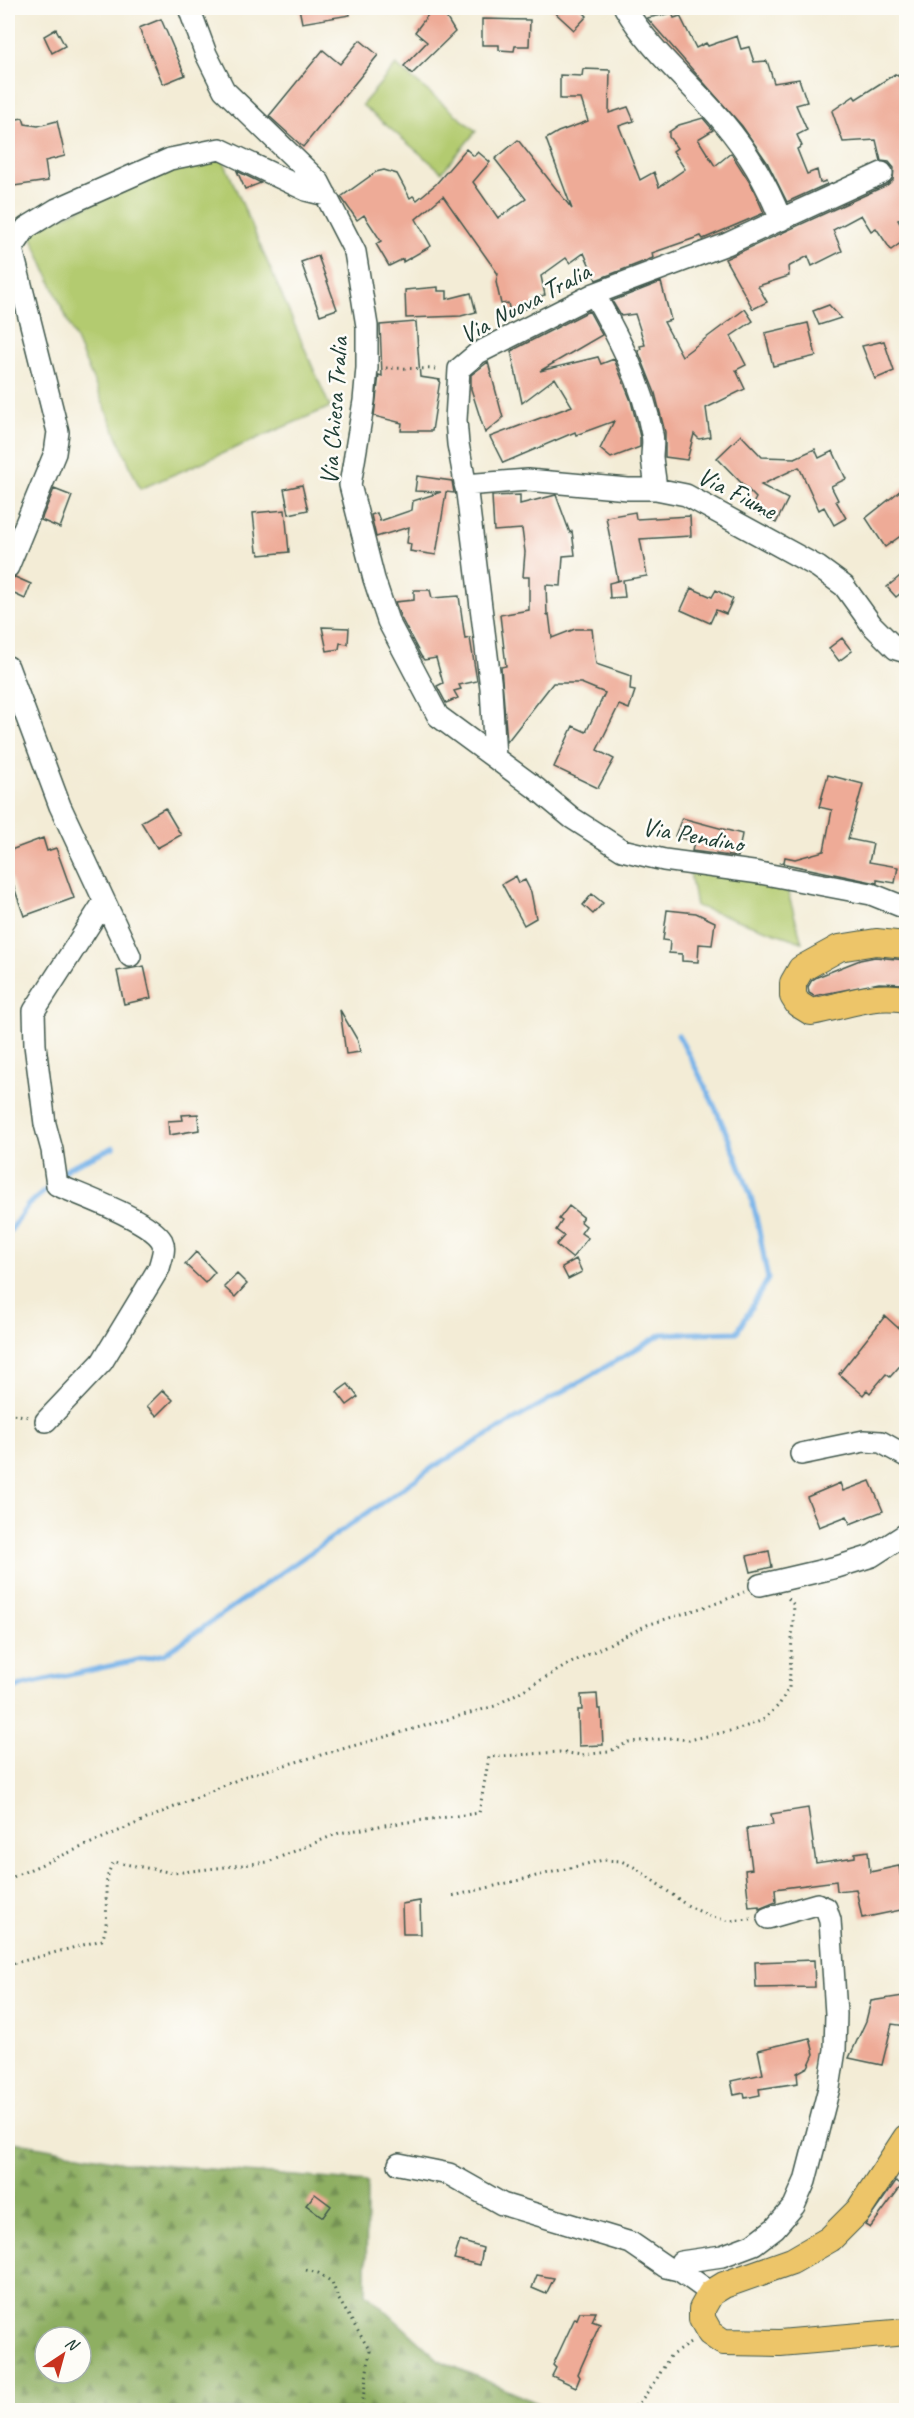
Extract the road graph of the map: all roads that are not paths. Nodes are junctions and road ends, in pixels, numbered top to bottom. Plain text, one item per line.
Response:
1 (189, 8) edge
2 (625, 8) edge
3 (882, 173) dead end
4 (326, 195) junction
5 (780, 220) junction
6 (594, 294) junction
7 (465, 485) junction
8 (656, 489) junction
9 (8, 567) edge
10 (906, 652) edge
11 (8, 667) edge
12 (495, 758) junction
13 (104, 902) junction
14 (906, 908) edge
15 (906, 945) edge
16 (130, 956) dead end
17 (906, 999) edge
18 (46, 1421) dead end
19 (801, 1454) dead end
20 (906, 1456) edge
21 (906, 1534) edge
22 (760, 1585) road end
23 (768, 1918) road end
24 (906, 2138) edge
25 (399, 2164) dead end
26 (679, 2270) junction
27 (711, 2293) junction
28 (906, 2332) edge

1 - 4 street, Via Chiesa Tralia
2 - 5 street
3 - 5 street, Via Nuova Tralia
4 - 9 street
4 - 12 street, Via Chiesa Tralia
5 - 6 street, Via Nuova Tralia
6 - 7 street, Via Nuova Tralia
6 - 8 street
7 - 8 street, Via Fiume
7 - 12 street, Via Nuova Tralia
8 - 10 street, Via Fiume
11 - 13 street
12 - 14 street, Via Pendino
13 - 16 street
13 - 18 street
15 - 17 main road
19 - 20 street
21 - 22 street
23 - 26 street
24 - 27 main road
25 - 26 street
26 - 27 street
27 - 28 main road

